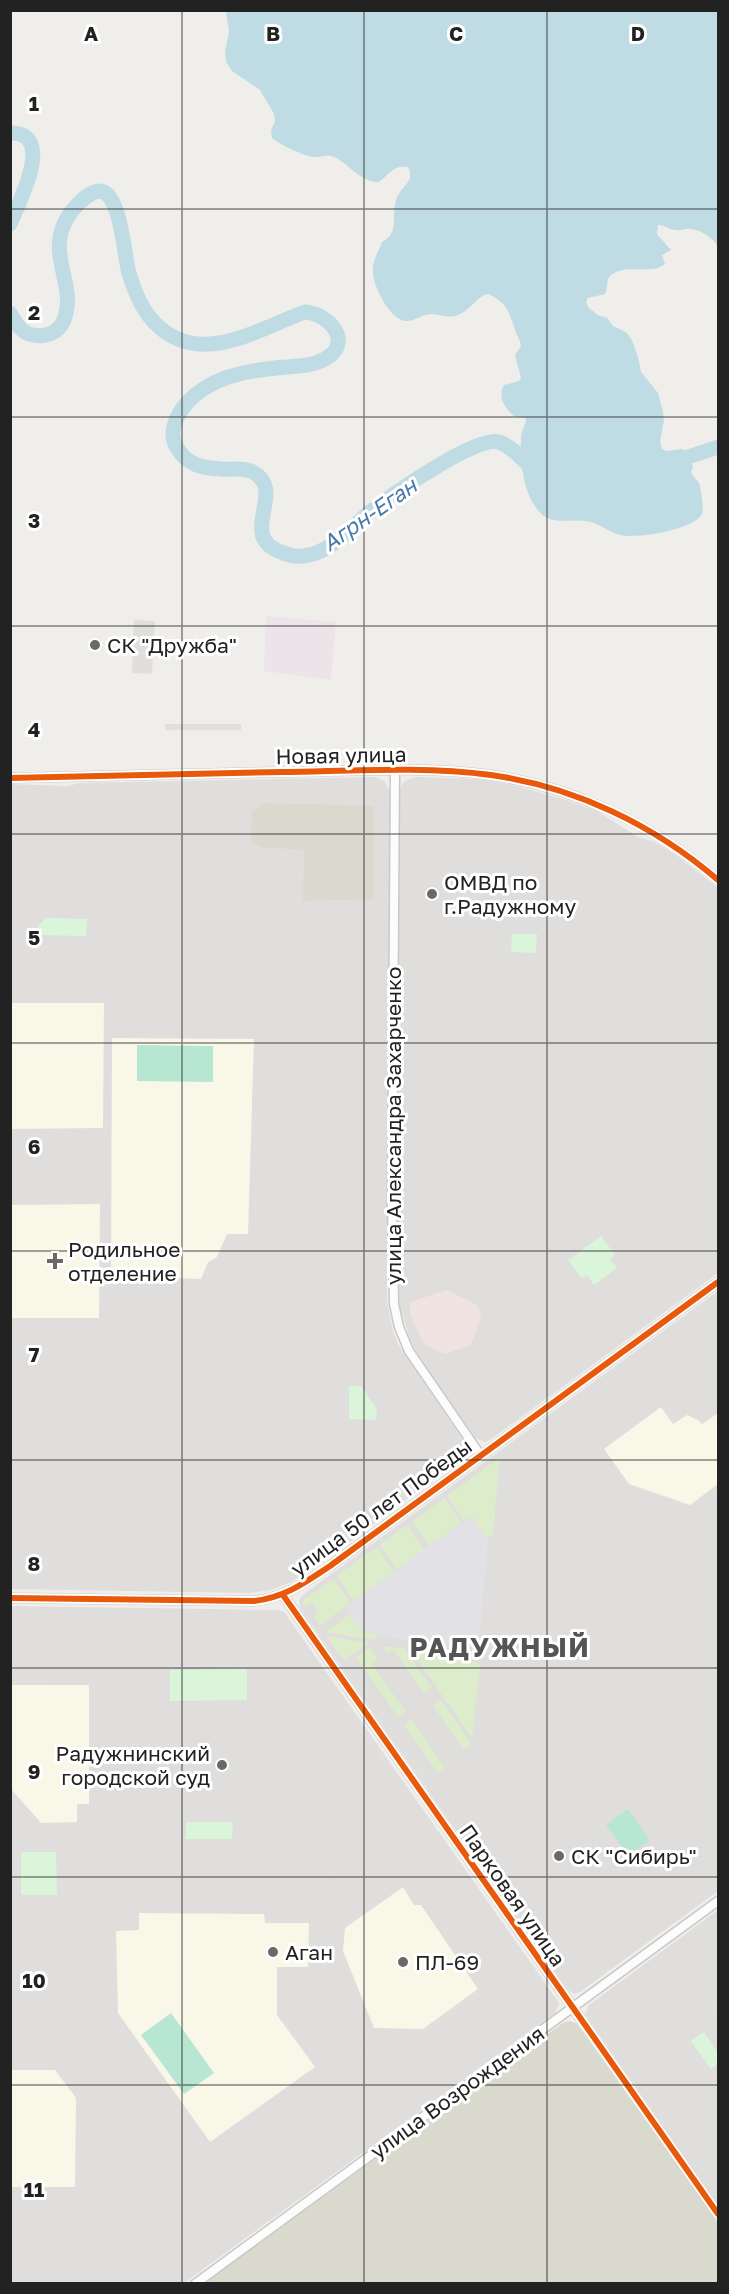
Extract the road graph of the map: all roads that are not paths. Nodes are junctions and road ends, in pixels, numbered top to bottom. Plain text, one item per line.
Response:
1 (395, 771) junction
2 (10, 778) edge
3 (718, 880) edge
4 (718, 1282) edge
5 (481, 1456) junction
6 (283, 1594) junction
7 (10, 1598) edge
8 (718, 1901) edge
9 (572, 2008) junction
10 (718, 2214) edge
11 (195, 2283) edge

1 - 2 street, Новая улица
1 - 3 street, Новая улица
1 - 5 street, улица Александра Захарченко
4 - 5 street, улица 50 лет Победы
5 - 6 street, улица 50 лет Победы
6 - 7 street, улица 50 лет Победы
6 - 9 street, Парковая улица
8 - 9 street, улица Возрождения
9 - 10 street, Парковая улица
9 - 11 street, улица Возрождения

